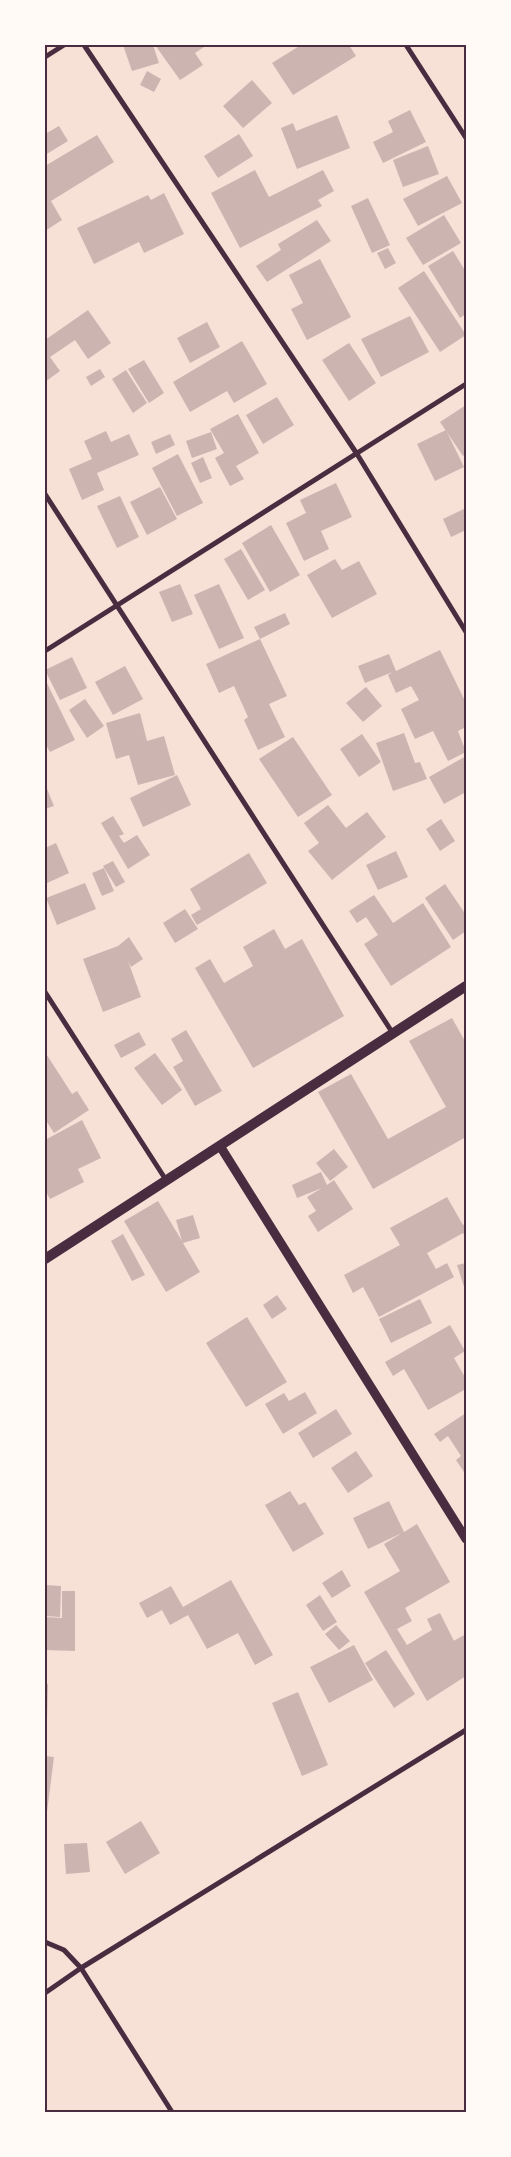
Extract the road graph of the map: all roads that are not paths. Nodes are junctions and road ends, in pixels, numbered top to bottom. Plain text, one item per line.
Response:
1 (64, 45) edge
2 (84, 45) edge
3 (406, 45) edge
4 (45, 57) edge
5 (466, 138) edge
6 (466, 384) edge
7 (357, 454) junction
8 (45, 494) edge
9 (116, 606) junction
10 (466, 632) edge
11 (45, 651) edge
12 (466, 986) edge
13 (45, 992) edge
14 (392, 1032) junction
15 (220, 1146) junction
16 (166, 1180) junction
17 (45, 1259) edge
18 (466, 1539) edge
19 (466, 1730) edge
20 (45, 1942) edge
21 (81, 1968) junction
22 (45, 1993) edge
23 (172, 2112) edge

1 - 4 street
2 - 7 street
3 - 5 street
6 - 7 street
7 - 9 street
7 - 10 street
8 - 9 street
9 - 11 street
9 - 14 street
12 - 14 main road
13 - 16 street
14 - 15 main road
15 - 16 main road
15 - 18 street
16 - 17 main road
19 - 21 street
20 - 21 street
21 - 22 street
21 - 23 street

